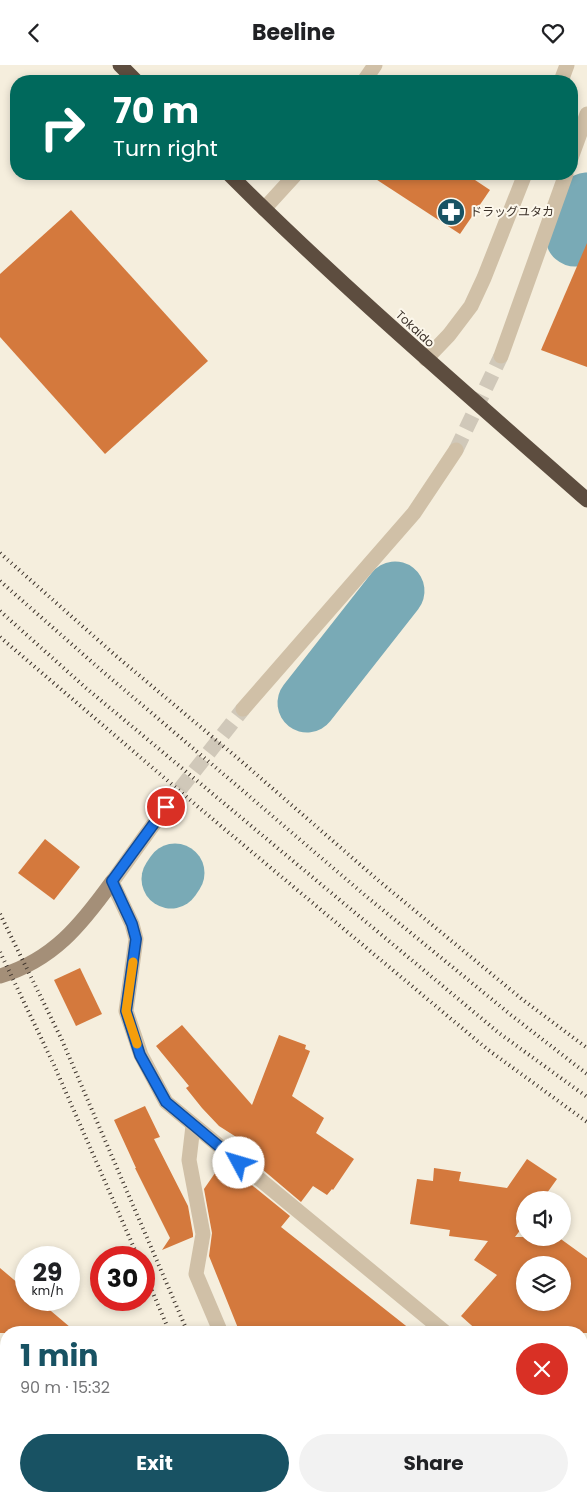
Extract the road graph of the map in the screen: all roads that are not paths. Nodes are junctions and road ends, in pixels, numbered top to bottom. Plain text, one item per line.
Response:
1 (120, 65) edge
2 (130, 75) edge
3 (587, 114) edge
4 (578, 139) edge
5 (235, 180) edge
6 (291, 180) edge
7 (523, 180) edge
8 (564, 180) edge
9 (264, 209) junction
10 (501, 356) tunnel mouth
11 (426, 359) junction
12 (456, 450) tunnel mouth
13 (587, 500) edge
14 (243, 709) tunnel mouth
15 (166, 807) tunnel mouth
16 (112, 881) junction
17 (0, 976) edge
18 (193, 1126) junction
19 (218, 1326) edge
20 (437, 1326) edge

1 - 2 highway
3 - 4 street
5 - 9 highway, Tokaido
6 - 9 street
7 - 11 street
8 - 10 street
9 - 11 highway, Tokaido
11 - 13 highway, Tokaido
12 - 14 street
15 - 16 street
16 - 17 street
16 - 18 street
18 - 19 street
18 - 20 street

